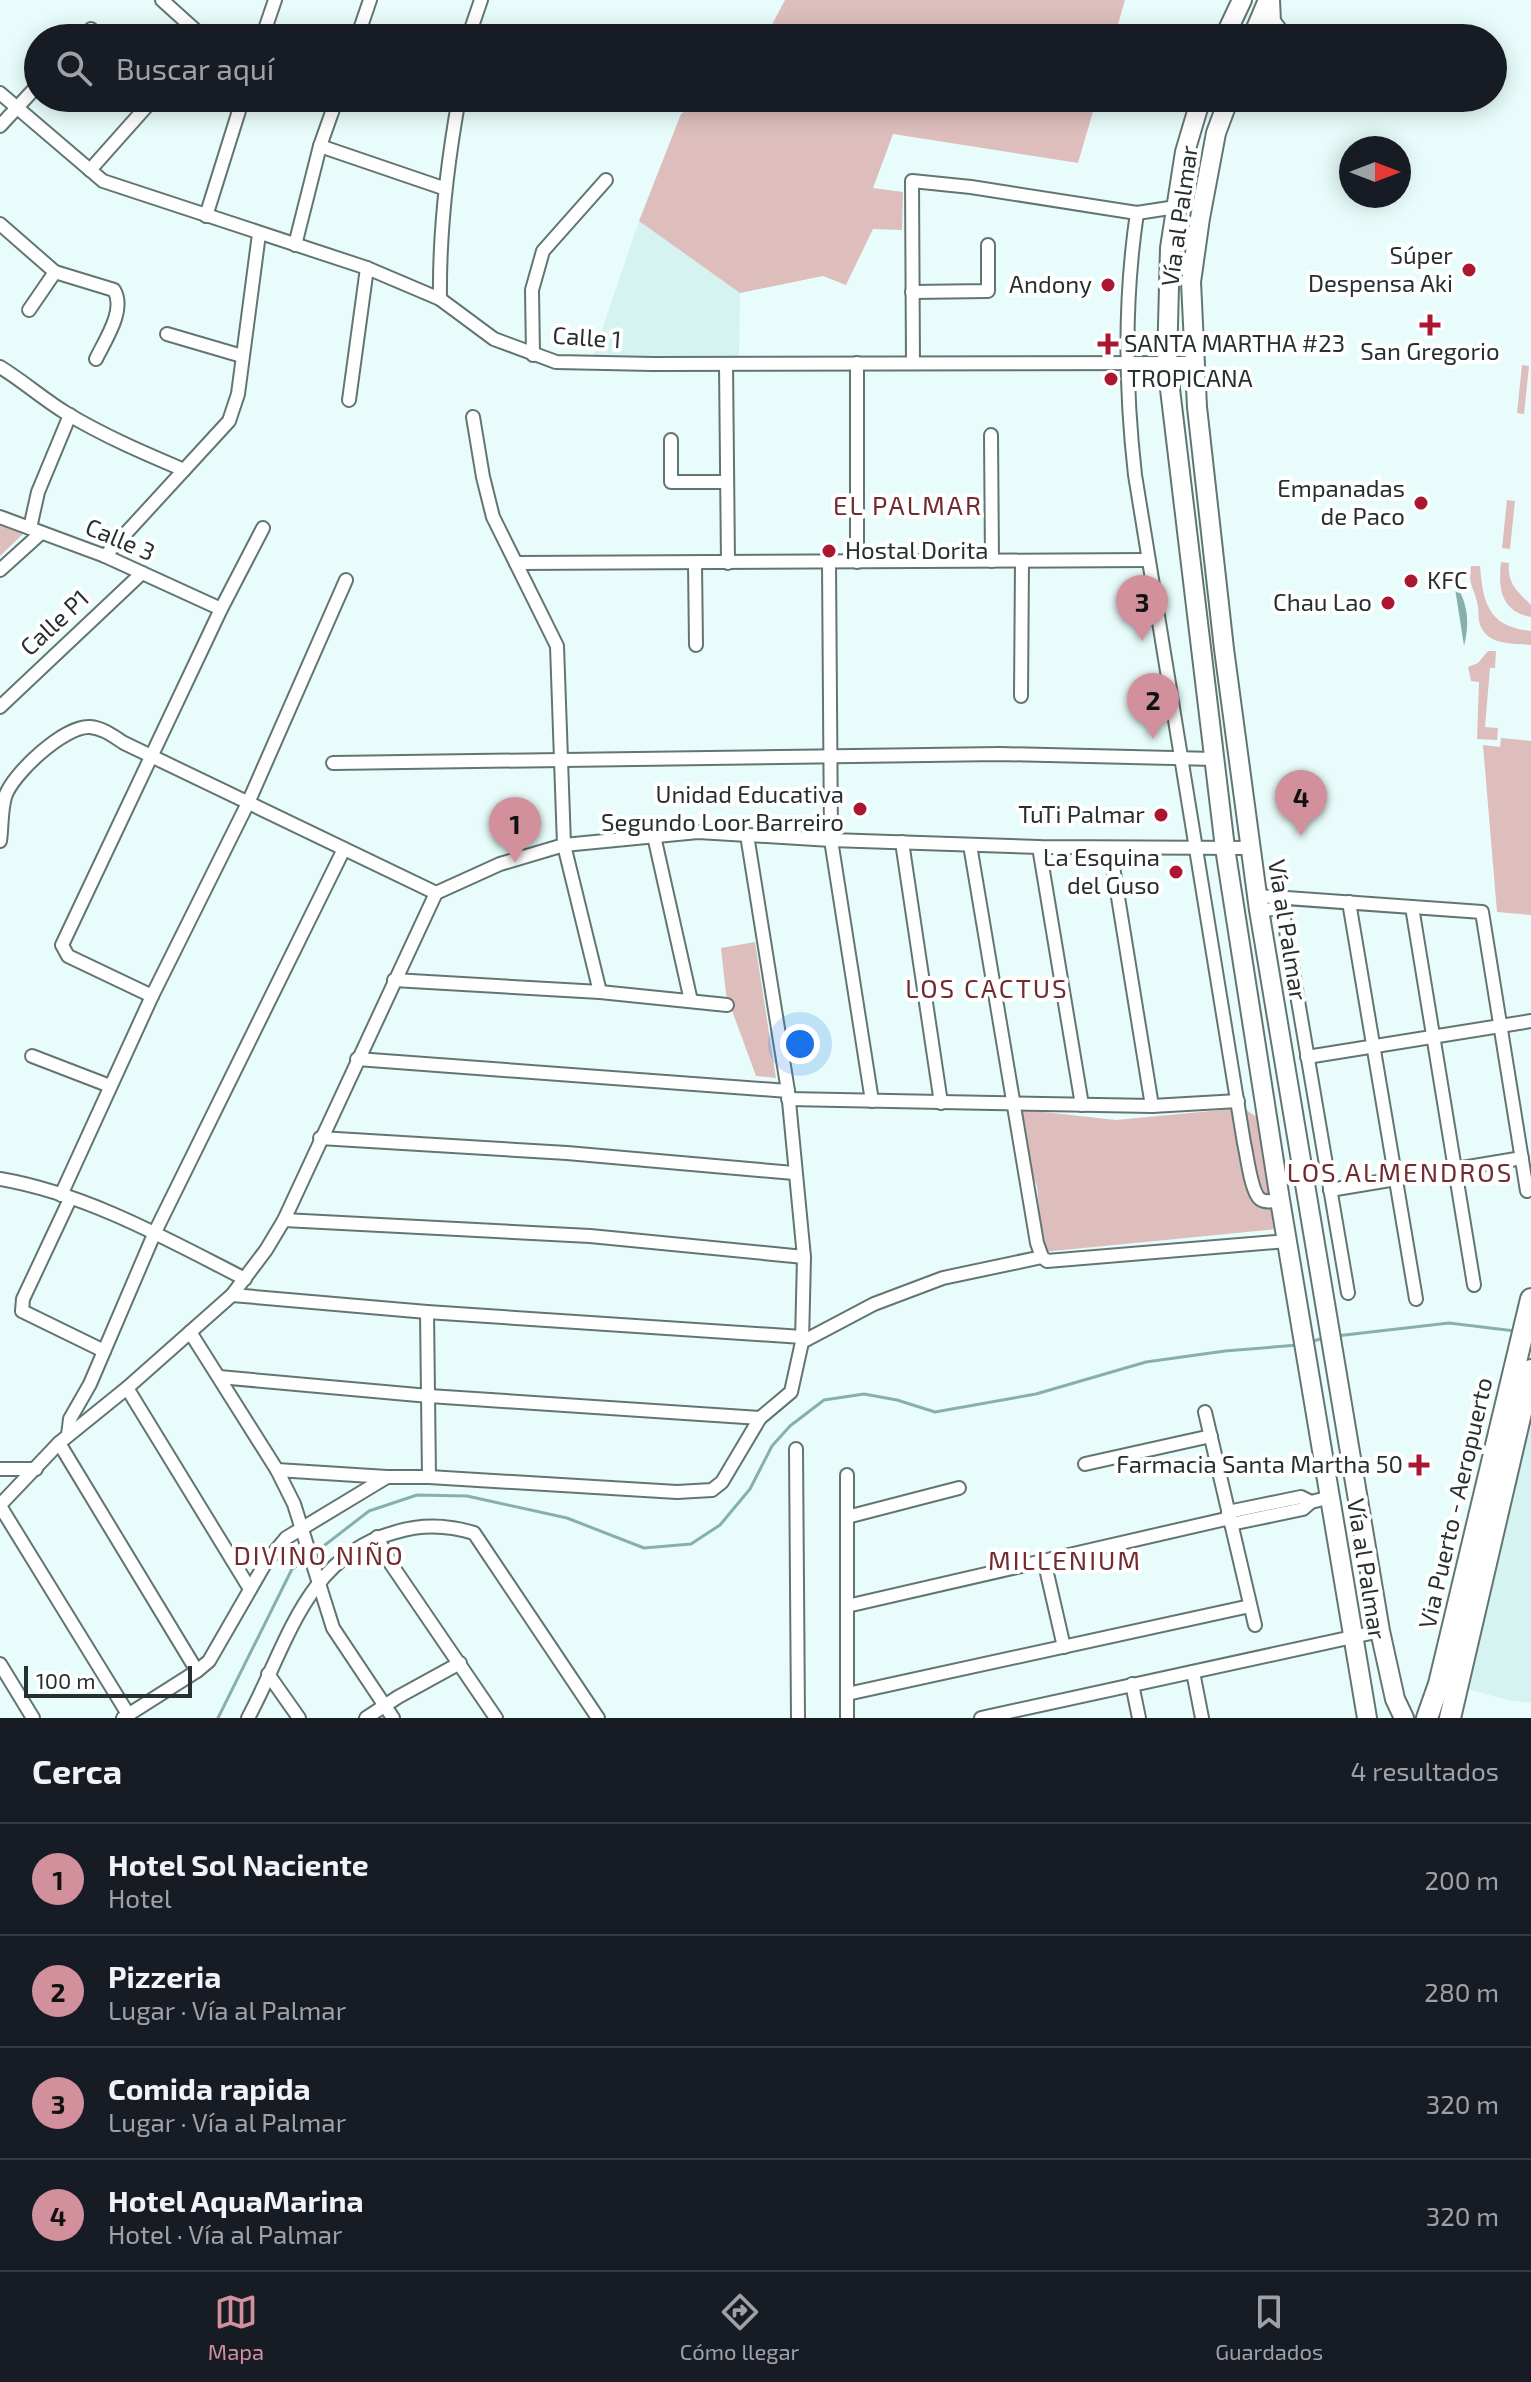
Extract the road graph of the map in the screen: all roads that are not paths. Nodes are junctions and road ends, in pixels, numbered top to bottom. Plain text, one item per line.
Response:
1 (162, 0) edge
2 (275, 0) edge
3 (370, 0) edge
4 (481, 0) edge
5 (1242, 0) edge
6 (1269, 0) edge
7 (189, 24) edge
8 (267, 24) edge
9 (362, 24) edge
10 (473, 24) edge
11 (1231, 24) edge
12 (1258, 24) edge
13 (1272, 24) edge
14 (0, 93) edge
15 (24, 100) edge
16 (17, 108) junction
17 (142, 112) edge
18 (239, 112) edge
19 (332, 112) edge
20 (457, 112) edge
21 (1197, 112) edge
22 (1224, 112) edge
23 (1228, 112) edge
24 (0, 126) edge
25 (1216, 133) junction
26 (320, 146) junction
27 (90, 170) junction
28 (606, 180) dead end
29 (443, 188) junction
30 (1176, 207) junction
31 (1137, 213) junction
32 (206, 216) junction
33 (0, 224) edge
34 (259, 234) junction
35 (295, 245) junction
36 (988, 245) dead end
37 (367, 268) junction
38 (55, 272) junction
39 (912, 292) junction
40 (440, 299) junction
41 (29, 310) dead end
42 (167, 334) dead end
43 (533, 355) junction
44 (242, 356) junction
45 (96, 359) dead end
46 (857, 363) junction
47 (913, 363) junction
48 (1127, 363) junction
49 (1193, 363) junction
50 (726, 364) junction
51 (1167, 364) junction
52 (0, 367) edge
53 (349, 400) dead end
54 (70, 415) junction
55 (473, 417) dead end
56 (991, 435) dead end
57 (671, 440) dead end
58 (184, 470) junction
59 (727, 482) junction
60 (0, 517) edge
61 (263, 528) dead end
62 (35, 530) junction
63 (105, 556) junction
64 (1148, 560) junction
65 (992, 561) junction
66 (1022, 561) junction
67 (857, 562) junction
68 (516, 563) junction
69 (695, 563) junction
70 (728, 563) junction
71 (829, 563) junction
72 (0, 570) edge
73 (142, 573) junction
74 (346, 580) dead end
75 (221, 609) junction
76 (696, 645) dead end
77 (1021, 696) dead end
78 (0, 707) edge
79 (152, 756) junction
80 (829, 758) junction
81 (1182, 758) junction
82 (1215, 759) junction
83 (559, 761) junction
84 (333, 763) dead end
85 (4, 794) edge
86 (248, 803) junction
87 (747, 835) junction
88 (654, 836) junction
89 (831, 840) junction
90 (0, 841) edge
91 (902, 842) junction
92 (564, 845) junction
93 (970, 845) junction
94 (1039, 847) junction
95 (1110, 848) junction
96 (1196, 848) junction
97 (1225, 848) junction
98 (1250, 848) junction
99 (344, 849) junction
100 (436, 893) junction
101 (1349, 902) junction
102 (1258, 903) junction
103 (1412, 907) junction
104 (394, 980) junction
105 (600, 992) junction
106 (152, 996) junction
107 (691, 1001) junction
108 (727, 1005) dead end
109 (1531, 1021) edge
110 (1501, 1026) junction
111 (1432, 1037) junction
112 (1372, 1047) junction
113 (32, 1056) dead end
114 (1307, 1057) junction
115 (357, 1059) junction
116 (110, 1086) junction
117 (788, 1095) junction
118 (872, 1101) junction
119 (1238, 1101) junction
120 (941, 1103) junction
121 (1012, 1104) junction
122 (1082, 1105) junction
123 (1152, 1106) junction
124 (320, 1138) junction
125 (1522, 1158) junction
126 (1454, 1170) junction
127 (794, 1173) junction
128 (0, 1179) edge
129 (1395, 1179) junction
130 (1330, 1190) junction
131 (1527, 1191) dead end
132 (66, 1197) junction
133 (1280, 1200) junction
134 (284, 1220) junction
135 (155, 1232) junction
136 (1287, 1241) junction
137 (804, 1257) junction
138 (1042, 1257) junction
139 (245, 1279) junction
140 (1474, 1285) dead end
141 (1348, 1293) dead end
142 (232, 1295) junction
143 (1416, 1299) dead end
144 (1531, 1299) edge
145 (427, 1312) junction
146 (190, 1332) junction
147 (802, 1339) junction
148 (104, 1351) junction
149 (1523, 1368) edge
150 (219, 1377) junction
151 (127, 1388) junction
152 (429, 1396) junction
153 (1205, 1412) dead end
154 (760, 1418) junction
155 (1211, 1436) junction
156 (63, 1439) junction
157 (796, 1449) dead end
158 (1085, 1464) dead end
159 (0, 1469) edge
160 (36, 1469) junction
161 (277, 1470) junction
162 (847, 1475) dead end
163 (387, 1477) junction
164 (429, 1477) junction
165 (959, 1488) dead end
166 (1331, 1497) junction
167 (0, 1505) edge
168 (847, 1517) junction
169 (1230, 1518) junction
170 (304, 1533) junction
171 (377, 1537) junction
172 (1044, 1560) junction
173 (317, 1583) junction
174 (250, 1589) junction
175 (847, 1606) junction
176 (1250, 1606) junction
177 (1255, 1625) dead end
178 (1380, 1631) junction
179 (1351, 1637) junction
180 (1064, 1647) junction
181 (460, 1663) junction
182 (0, 1664) edge
183 (197, 1671) junction
184 (1193, 1672) junction
185 (268, 1674) junction
186 (1132, 1684) junction
187 (847, 1694) junction
188 (385, 1706) junction
189 (125, 1716) edge
190 (1000, 1716) edge
191 (33, 1718) edge
192 (248, 1718) edge
193 (299, 1718) edge
194 (366, 1718) edge
195 (393, 1718) edge
196 (496, 1718) edge
197 (598, 1718) edge
198 (798, 1718) edge
199 (847, 1718) edge
200 (981, 1718) edge
201 (1139, 1718) edge
202 (1202, 1718) edge
203 (1367, 1718) edge
204 (1404, 1718) edge
205 (1427, 1718) edge
206 (1450, 1718) edge

1 - 7 street
2 - 8 street
3 - 9 street
4 - 10 street
5 - 11 main road
6 - 12 main road
6 - 13 main road
14 - 16 street, Calle 1
15 - 16 street
16 - 24 street
16 - 27 street, Calle 1
17 - 27 street
18 - 32 street
19 - 26 street
20 - 29 street
21 - 30 main road, Vía al Palmar
22 - 25 main road, Vía al Palmar
23 - 25 main road
25 - 49 main road, Vía al Palmar
26 - 29 street
26 - 35 street
27 - 32 street, Calle 1
28 - 43 street
29 - 40 street
30 - 31 street
30 - 51 main road, Vía al Palmar
31 - 39 street
31 - 48 street
32 - 34 street, Calle 1
33 - 38 street
34 - 35 street, Calle 1
34 - 44 street
35 - 37 street, Calle 1
36 - 39 street
37 - 40 street, Calle 1
37 - 53 street
38 - 41 street
38 - 45 street
39 - 47 street
40 - 43 street, Calle 1
42 - 44 street
43 - 50 street, Calle 1
44 - 58 street
46 - 47 street, Calle 1
46 - 50 street, Calle 1
46 - 67 street
47 - 48 street, Calle 1
48 - 51 street, Calle 1
48 - 64 street
49 - 51 street, Calle 1
49 - 98 main road, Vía al Palmar
50 - 59 street
51 - 82 main road, Vía al Palmar
52 - 54 street
54 - 58 street
54 - 62 street
55 - 68 street
56 - 65 street
57 - 59 street
58 - 63 street
59 - 70 street
60 - 62 street, Calle 3
61 - 75 street
62 - 63 street, Calle 3
62 - 72 street
63 - 73 street, Calle 3
64 - 66 street
64 - 81 street
65 - 66 street
65 - 67 street
66 - 77 street
67 - 71 street
68 - 69 street
68 - 83 street
69 - 70 street
69 - 76 street
70 - 71 street
71 - 80 street
73 - 75 street, Calle 3
73 - 78 street, Calle P1
74 - 86 street
75 - 79 street
79 - 85 street
79 - 86 street
79 - 106 street
80 - 81 street
80 - 83 street
80 - 89 street
81 - 82 street
81 - 96 street
82 - 97 main road, Vía al Palmar
83 - 84 street
83 - 92 street
85 - 90 street
86 - 99 street
86 - 106 street
87 - 88 street
87 - 89 street
87 - 117 street
88 - 92 street
88 - 107 street
89 - 91 street
89 - 118 street
91 - 93 street
91 - 120 street
92 - 100 street
92 - 105 street
93 - 94 street
93 - 121 street
94 - 95 street
94 - 122 street
95 - 96 street
95 - 123 street
96 - 97 street
96 - 119 street
97 - 98 street
97 - 133 main road, Vía al Palmar
98 - 102 main road, Vía al Palmar
99 - 100 street
99 - 135 street
100 - 104 street
101 - 102 street
101 - 103 street
101 - 112 street
102 - 114 street
102 - 178 main road, Vía al Palmar
103 - 110 street
103 - 111 street
104 - 105 street
104 - 115 street
105 - 107 street
106 - 116 street
107 - 108 street
109 - 110 street
110 - 111 street
110 - 125 street
111 - 112 street
111 - 126 street
112 - 114 street
112 - 129 street
113 - 116 street
114 - 130 street
115 - 117 street
115 - 124 street
116 - 132 street
117 - 118 street
117 - 127 street
118 - 120 street
119 - 123 street
119 - 133 street
120 - 121 street
121 - 122 street
121 - 138 street
122 - 123 street
124 - 127 street
124 - 134 street
125 - 126 street
125 - 131 street
126 - 129 street
126 - 140 street
127 - 137 street
128 - 132 street
129 - 130 street
129 - 143 street
130 - 141 street
132 - 135 street
132 - 148 street
133 - 136 main road, Vía al Palmar
134 - 137 street
134 - 139 street
135 - 139 street
135 - 148 street
136 - 138 street
136 - 166 main road, Vía al Palmar
137 - 147 street
138 - 147 street
139 - 142 street
142 - 145 street
142 - 146 street
144 - 149 main road, Via Puerto - Aeropuerto
145 - 147 street
145 - 152 street
146 - 150 street
146 - 151 street
147 - 154 street
148 - 156 street
149 - 205 main road, Via Puerto - Aeropuerto
149 - 206 main road, Via Puerto - Aeropuerto
150 - 152 street
150 - 161 street
151 - 156 street
151 - 174 street
152 - 154 street
152 - 164 street
153 - 155 street
154 - 164 street
155 - 158 street
155 - 169 street
156 - 160 street
156 - 183 street
157 - 198 street
159 - 160 street
160 - 167 street
161 - 163 street
161 - 170 street
162 - 168 street
163 - 164 street
163 - 170 street
165 - 168 street
166 - 169 street
166 - 179 main road, Vía al Palmar
167 - 189 street
168 - 175 street
169 - 172 street
169 - 176 street
170 - 173 street
170 - 174 street
171 - 173 street
171 - 181 street
171 - 197 street
172 - 175 street
172 - 180 street
173 - 185 street
173 - 188 street
174 - 183 street
175 - 187 street
176 - 177 street
176 - 180 street
178 - 179 street
178 - 204 main road, Vía al Palmar
179 - 184 street
179 - 203 main road, Vía al Palmar
180 - 187 street
181 - 188 street
181 - 196 street
182 - 191 street
183 - 189 street
184 - 186 street
184 - 202 street
185 - 192 street
185 - 193 street
186 - 190 street
186 - 201 street
187 - 199 street
188 - 194 street
188 - 195 street
190 - 200 street

